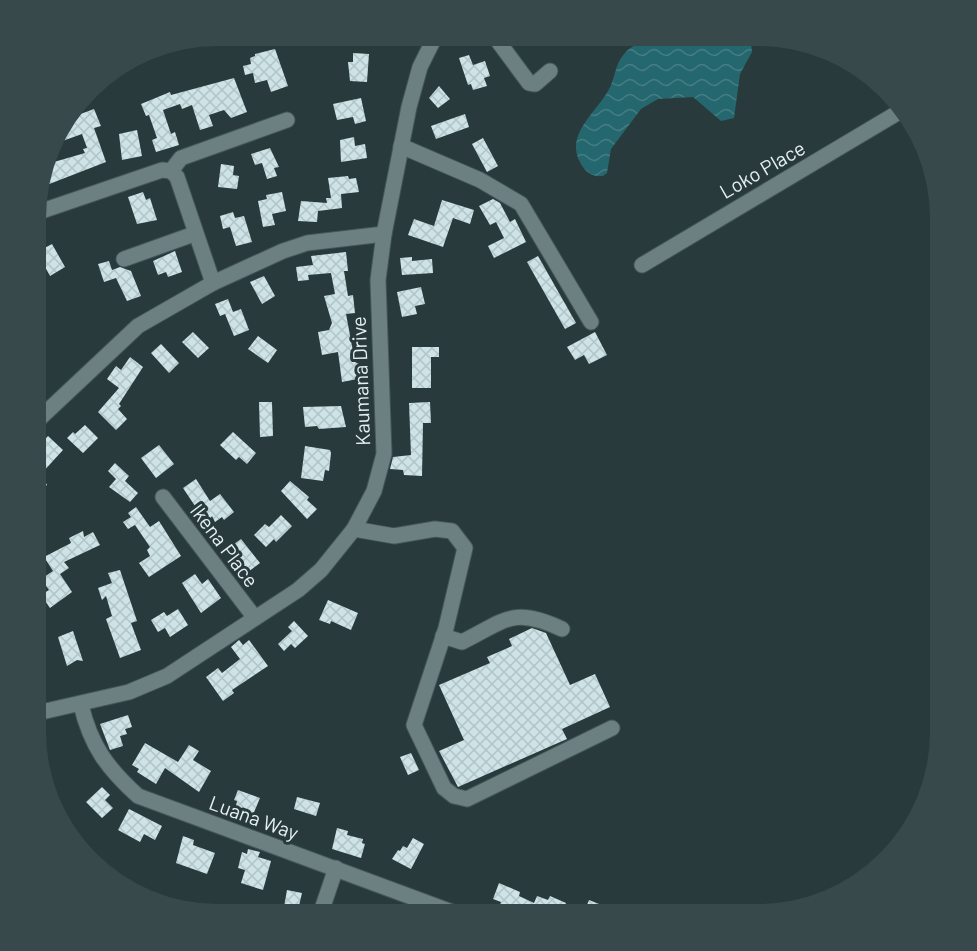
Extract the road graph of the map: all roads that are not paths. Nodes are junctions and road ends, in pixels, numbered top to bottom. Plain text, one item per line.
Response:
1 (430, 46) edge
2 (502, 46) edge
3 (550, 71) dead end
4 (895, 114) edge
5 (287, 120) dead end
6 (401, 146) junction
7 (171, 171) junction
8 (47, 209) edge
9 (194, 234) junction
10 (384, 234) junction
11 (124, 259) dead end
12 (642, 265) dead end
13 (213, 283) junction
14 (591, 322) dead end
15 (46, 412) edge
16 (163, 497) dead end
17 (354, 529) junction
18 (255, 618) junction
19 (562, 629) dead end
20 (443, 636) junction
21 (81, 705) junction
22 (47, 711) edge
23 (612, 728) dead end
24 (336, 868) junction
25 (324, 904) edge
26 (431, 904) edge

1 - 6 street, Kaumana Drive
2 - 3 street
4 - 12 street, Loko Place
5 - 7 street
6 - 10 street, Kaumana Drive
6 - 14 street
7 - 8 street
7 - 9 street
9 - 11 street
9 - 13 street
10 - 13 street
10 - 17 street, Kaumana Drive
13 - 15 street
16 - 18 street, Ikena Place
17 - 18 street, Kaumana Drive
17 - 20 street
18 - 21 street, Kaumana Drive
19 - 20 street
20 - 23 street
21 - 22 street, Kaumana Drive
21 - 24 street, Luana Way
24 - 25 street
24 - 26 street, Luana Way

